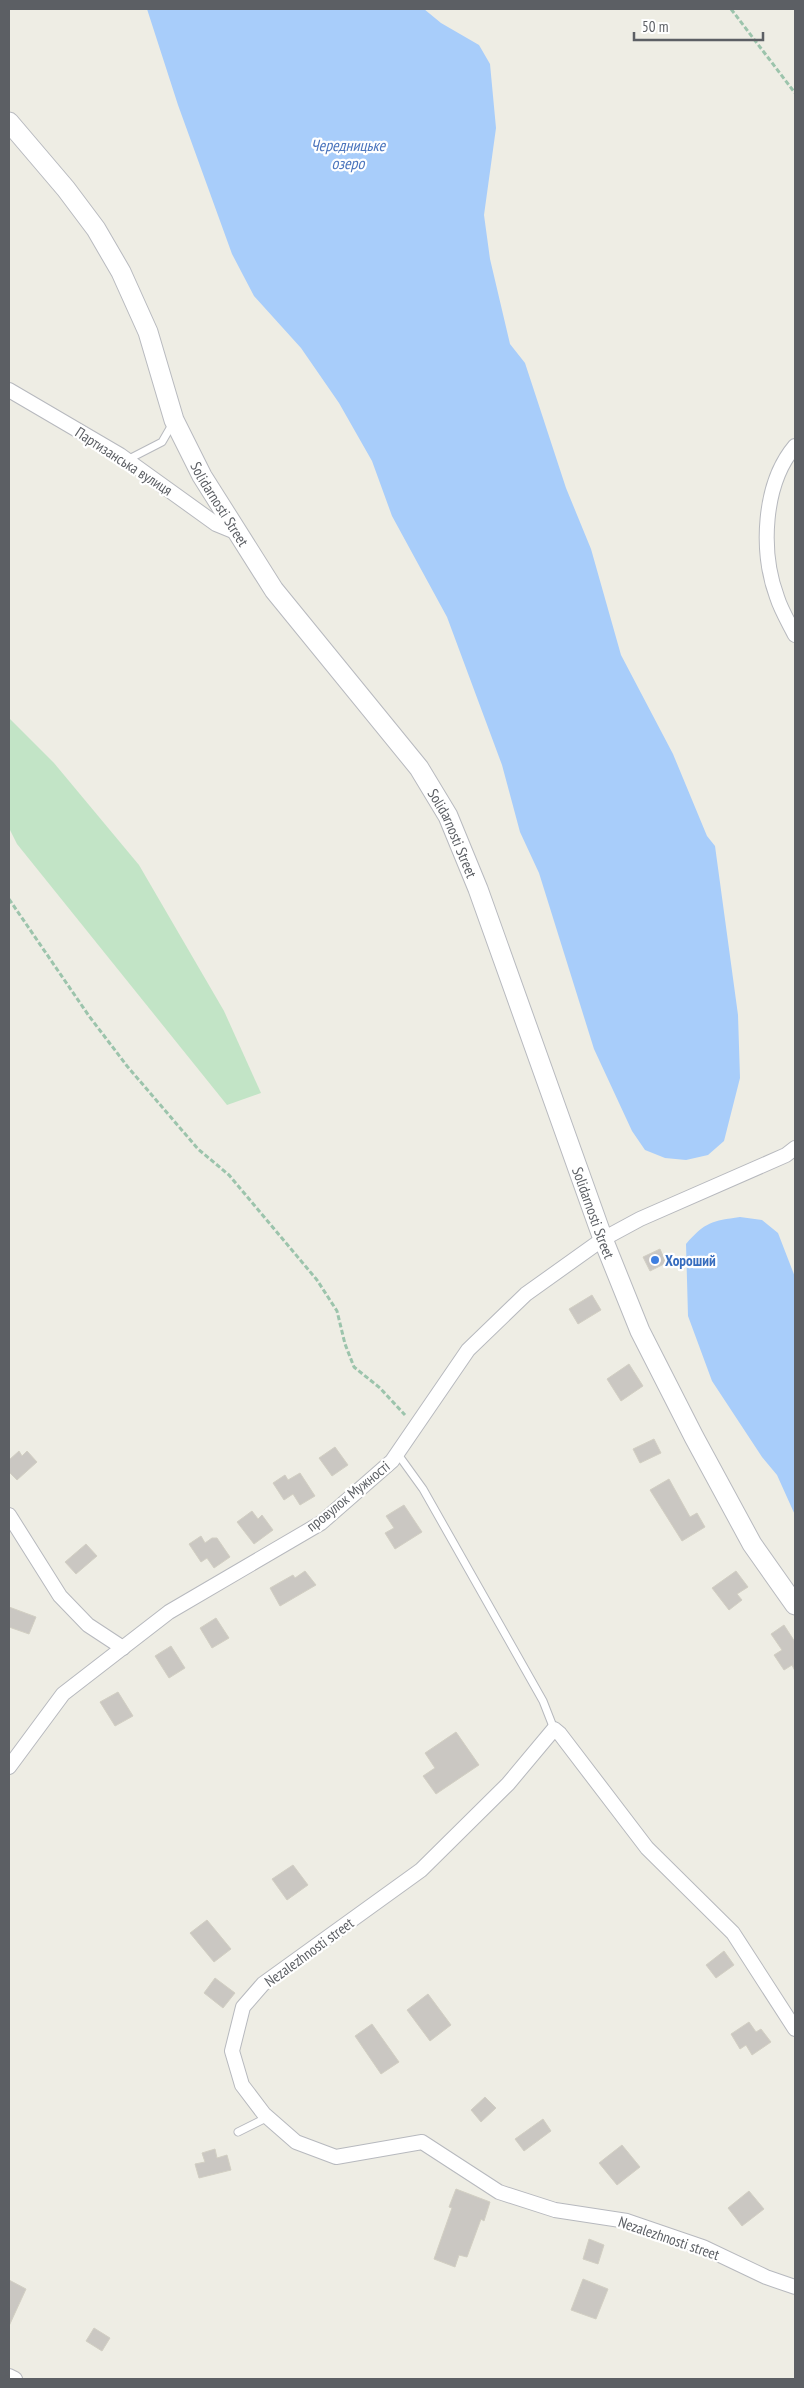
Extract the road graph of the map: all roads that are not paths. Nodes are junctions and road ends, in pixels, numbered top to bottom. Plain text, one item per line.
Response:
1 (9, 122) edge
2 (9, 390) edge
3 (174, 420) junction
4 (795, 446) edge
5 (127, 460) junction
6 (238, 533) junction
7 (795, 635) edge
8 (795, 1149) edge
9 (603, 1239) junction
10 (397, 1453) junction
11 (9, 1515) edge
12 (795, 1605) edge
13 (123, 1648) junction
14 (554, 1729) junction
15 (9, 1768) edge
16 (795, 2030) edge
17 (268, 2117) junction
18 (238, 2132) dead end
19 (795, 2287) edge
20 (9, 2376) edge
21 (15, 2379) edge

1 - 3 main road, Solidarnosti Street
2 - 5 street, Партизанська вулиця
3 - 5 lane
3 - 6 main road, Solidarnosti Street
4 - 7 street
5 - 6 street, Партизанська вулиця
6 - 9 main road, Solidarnosti Street
8 - 9 street, провулок Мужності
9 - 10 street, провулок Мужності
9 - 12 main road, Solidarnosti Street
10 - 13 street, провулок Мужності
10 - 14 lane
11 - 13 street
13 - 15 street, провулок Мужності
14 - 16 street
14 - 17 street, Nezalezhnosti street
17 - 18 lane
17 - 19 street, Nezalezhnosti street
20 - 21 street

